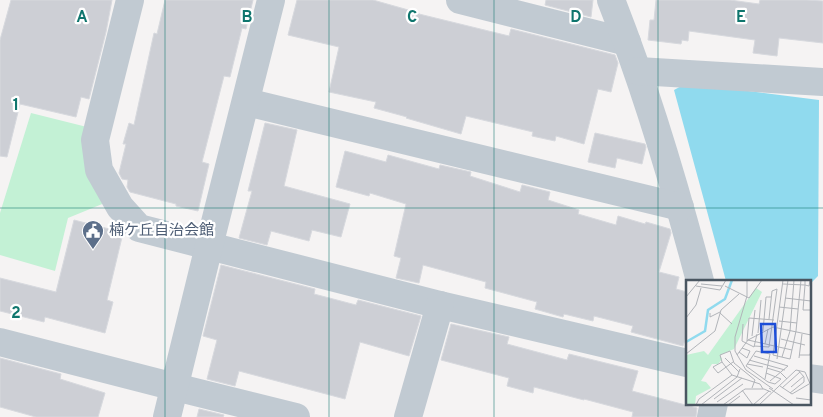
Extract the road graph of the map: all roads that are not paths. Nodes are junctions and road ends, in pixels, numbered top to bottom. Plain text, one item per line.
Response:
1 (130, 0) edge
2 (271, 0) edge
3 (460, 0) edge
4 (611, 0) edge
5 (628, 42) junction
6 (638, 71) junction
7 (823, 82) edge
8 (246, 102) junction
9 (680, 207) junction
10 (209, 246) junction
11 (700, 280) edge
12 (440, 305) junction
13 (0, 342) edge
14 (686, 363) edge
15 (810, 378) edge
16 (823, 380) edge
17 (175, 387) junction
18 (714, 404) edge
19 (167, 417) edge
20 (296, 417) edge
21 (408, 417) edge
22 (711, 417) edge

1 - 10 street
2 - 8 street
3 - 5 street
4 - 5 street
5 - 6 street
6 - 7 street
6 - 9 street
8 - 9 street
8 - 10 street
9 - 11 street
10 - 12 street
10 - 17 street
12 - 14 street
12 - 21 street
13 - 17 street
15 - 16 street
17 - 19 street
17 - 20 street
18 - 22 street

